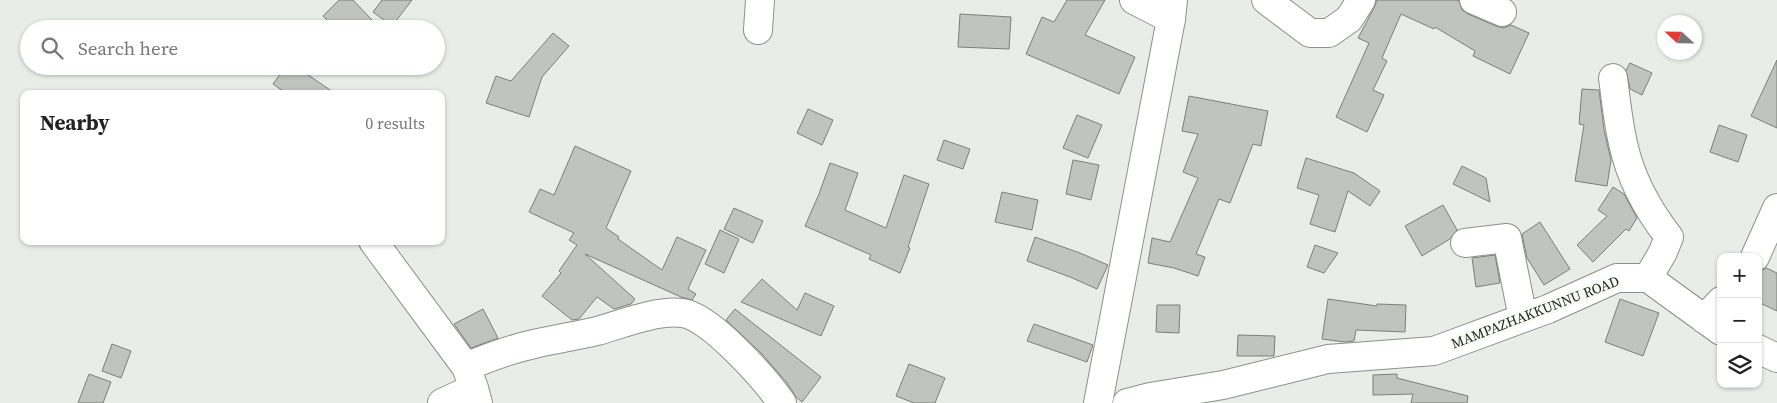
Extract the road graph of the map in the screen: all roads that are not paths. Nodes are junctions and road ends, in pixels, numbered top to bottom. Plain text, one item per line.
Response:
1 (760, 0) edge
2 (1134, 0) edge
3 (1266, 0) edge
4 (1361, 0) edge
5 (1474, 0) edge
6 (1172, 10) edge
7 (1502, 12) dead end
8 (758, 30) dead end
9 (1613, 78) dead end
10 (1777, 208) edge
11 (1465, 243) dead end
12 (376, 245) edge
13 (1757, 253) edge
14 (1648, 278) junction
15 (1715, 317) edge
16 (1523, 318) junction
17 (1762, 351) edge
18 (1777, 358) edge
19 (473, 386) edge
20 (442, 403) edge
21 (782, 403) edge
22 (1098, 403) edge
23 (1127, 403) edge

1 - 8 street
2 - 6 street
3 - 4 street
5 - 7 street
6 - 22 street
9 - 14 street
10 - 13 street
11 - 16 street
12 - 19 street
14 - 15 street
14 - 16 street, MAMPAZHAKKUNNU ROAD
16 - 23 street, MAMPAZHAKKUNNU ROAD
17 - 18 street
19 - 20 street
19 - 21 street

